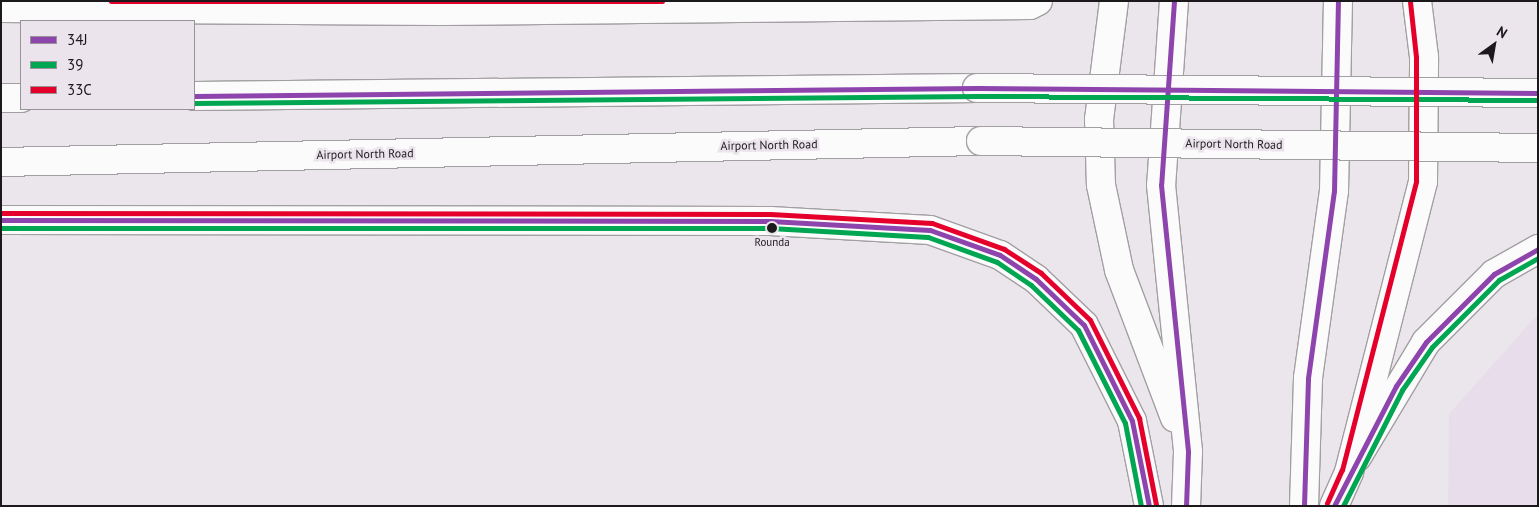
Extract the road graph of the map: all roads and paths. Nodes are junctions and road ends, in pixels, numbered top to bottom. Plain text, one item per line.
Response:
1 (1038, 1) edge
2 (1114, 1) edge
3 (1174, 1) edge
4 (1338, 1) edge
5 (1416, 1) edge
6 (448, 6) edge
7 (1, 8) edge
8 (1538, 93) edge
9 (195, 96) edge
10 (1, 98) edge
11 (20, 98) edge
12 (1538, 148) edge
13 (1, 162) edge
14 (1, 220) edge
15 (1538, 249) edge
16 (1188, 452) junction
17 (1349, 472) junction
18 (1150, 506) edge
19 (1186, 506) edge
20 (1304, 506) edge
21 (1334, 506) edge

1 - 6 main road
2 - 16 main road
3 - 16 main road
4 - 20 main road
5 - 17 main road
6 - 7 main road
8 - 9 main road, bridge
10 - 11 main road
12 - 13 main road, Airport North Road, bridge
14 - 18 main road
15 - 17 main road
16 - 19 main road
17 - 21 main road

